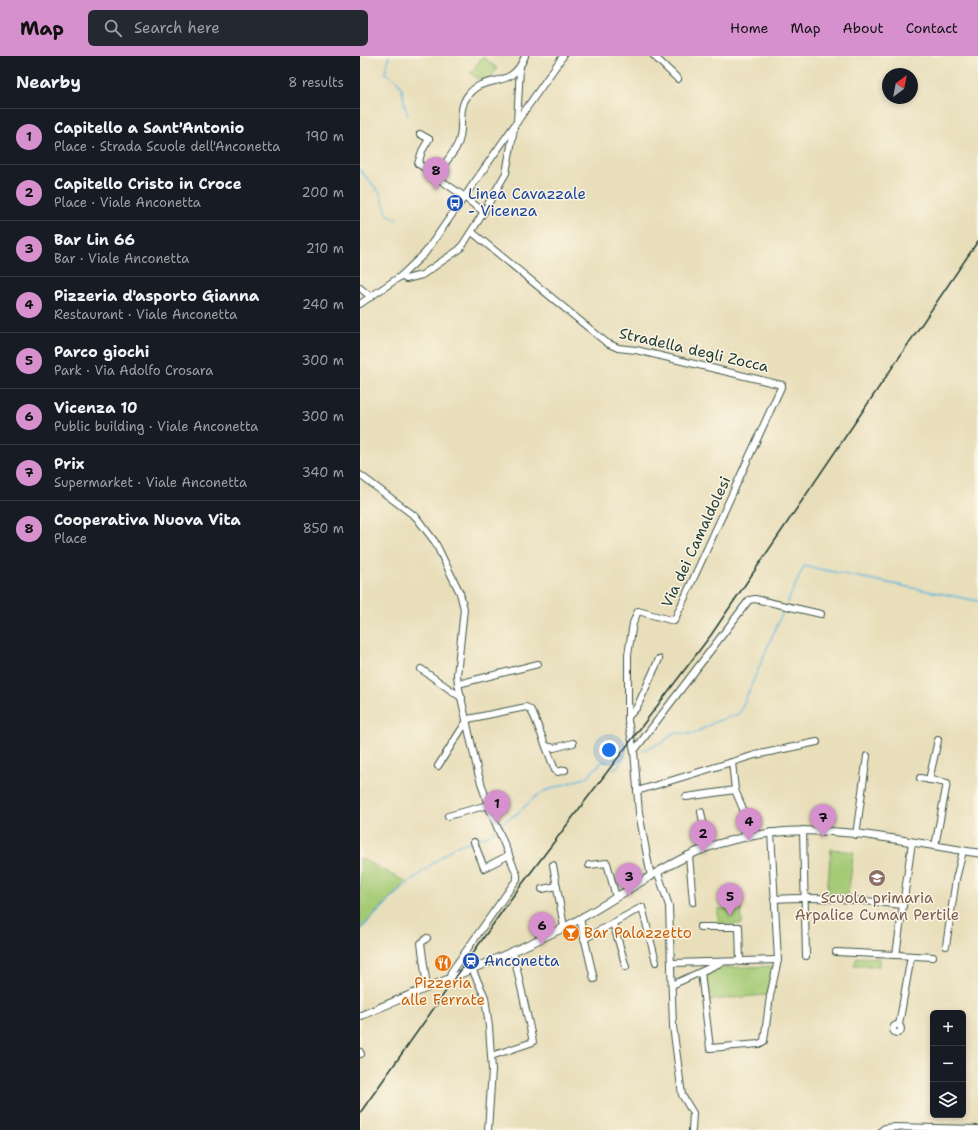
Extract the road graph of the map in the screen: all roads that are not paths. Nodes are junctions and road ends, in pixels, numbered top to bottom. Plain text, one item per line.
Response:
1 (563, 56) edge
2 (654, 56) edge
3 (524, 57) edge
4 (520, 68) junction
5 (678, 79) dead end
6 (516, 124) junction
7 (420, 134) dead end
8 (439, 176) junction
9 (466, 199) junction
10 (484, 212) junction
11 (472, 232) junction
12 (401, 276) junction
13 (360, 288) edge
14 (371, 297) junction
15 (360, 304) edge
16 (751, 452) joint
17 (360, 475) edge
18 (821, 614) dead end
19 (659, 659) dead end
20 (538, 664) dead end
21 (421, 669) dead end
22 (458, 684) junction
23 (462, 698) junction
24 (628, 717) junction
25 (468, 719) junction
26 (938, 740) dead end
27 (817, 742) dead end
28 (573, 743) dead end
29 (546, 746) junction
30 (634, 751) junction
31 (867, 756) dead end
32 (732, 762) junction
33 (438, 766) dead end
34 (565, 770) dead end
35 (920, 778) dead end
36 (929, 780) junction
37 (735, 790) junction
38 (637, 791) junction
39 (686, 797) dead end
40 (488, 805) junction
41 (701, 812) dead end
42 (448, 816) dead end
43 (803, 830) junction
44 (771, 832) junction
45 (856, 835) junction
46 (745, 837) junction
47 (474, 842) dead end
48 (912, 842) junction
49 (935, 846) junction
50 (708, 847) junction
51 (963, 851) junction
52 (978, 853) edge
53 (509, 855) junction
54 (689, 856) junction
55 (554, 865) dead end
56 (590, 865) dead end
57 (658, 873) junction
58 (651, 877) junction
59 (557, 886) junction
60 (542, 889) dead end
61 (616, 897) junction
62 (804, 897) junction
63 (774, 899) junction
64 (693, 902) dead end
65 (903, 905) junction
66 (580, 919) junction
67 (613, 923) junction
68 (564, 927) junction
69 (700, 927) dead end
70 (427, 938) dead end
71 (584, 939) junction
72 (946, 946) dead end
73 (512, 952) junction
74 (836, 952) dead end
75 (806, 956) dead end
76 (896, 956) junction
77 (911, 956) junction
78 (933, 957) dead end
79 (778, 960) junction
80 (656, 962) dead end
81 (722, 962) junction
82 (740, 962) junction
83 (672, 963) junction
84 (626, 967) dead end
85 (472, 969) junction
86 (701, 972) junction
87 (450, 977) junction
88 (594, 979) dead end
89 (672, 985) junction
90 (427, 987) junction
91 (360, 1016) edge
92 (899, 1025) dead end
93 (491, 1056) junction
94 (978, 1129) edge
95 (488, 1130) edge
96 (692, 1130) edge
97 (882, 1130) edge

1 - 6 street
2 - 5 street
3 - 4 street
4 - 6 street
4 - 8 street
6 - 9 street
6 - 10 street
7 - 8 street
8 - 9 street
9 - 10 street
9 - 12 street
10 - 11 street
11 - 12 street
11 - 16 street, Stradella degli Zocca
12 - 14 street
13 - 14 street
14 - 15 street
16 - 24 street, Via dei Camaldolesi
17 - 22 street
18 - 30 street
19 - 24 street
20 - 22 street
21 - 23 street
22 - 23 street
23 - 25 street
24 - 30 street, Via dei Camaldolesi
25 - 29 street
25 - 33 street
25 - 40 street
26 - 36 street
27 - 32 street
28 - 29 street
29 - 34 street
30 - 38 street, Via dei Camaldolesi
31 - 45 street
32 - 37 street
32 - 38 street
35 - 36 street
36 - 49 street
37 - 39 street
37 - 46 street
38 - 58 street, Via dei Camaldolesi
40 - 42 street
40 - 53 street
41 - 50 street
43 - 44 main road
43 - 45 main road
43 - 62 street
44 - 46 main road
44 - 63 street
45 - 48 main road
46 - 50 main road
47 - 53 street
48 - 49 main road
48 - 65 street
49 - 51 main road
50 - 54 main road
51 - 52 main road
51 - 72 street
53 - 87 street
54 - 57 main road
54 - 64 street
55 - 59 street
56 - 61 street
57 - 58 main road
57 - 83 street
58 - 61 main road
59 - 60 street
59 - 68 street
61 - 66 main road
62 - 63 street
62 - 65 street
62 - 75 street
63 - 79 street
65 - 76 street
66 - 68 main road
66 - 71 street
67 - 71 street
67 - 80 street
67 - 84 street
68 - 73 main road
69 - 82 street
70 - 90 street
71 - 88 street
73 - 85 main road
73 - 93 street
74 - 76 street
76 - 77 street
77 - 78 street
77 - 92 street
79 - 82 street
79 - 86 street
81 - 82 street
81 - 83 street
81 - 86 street
83 - 89 street
85 - 87 main road
85 - 93 street
86 - 89 street
87 - 90 main road
89 - 96 street
90 - 91 main road
93 - 95 street
94 - 97 street

